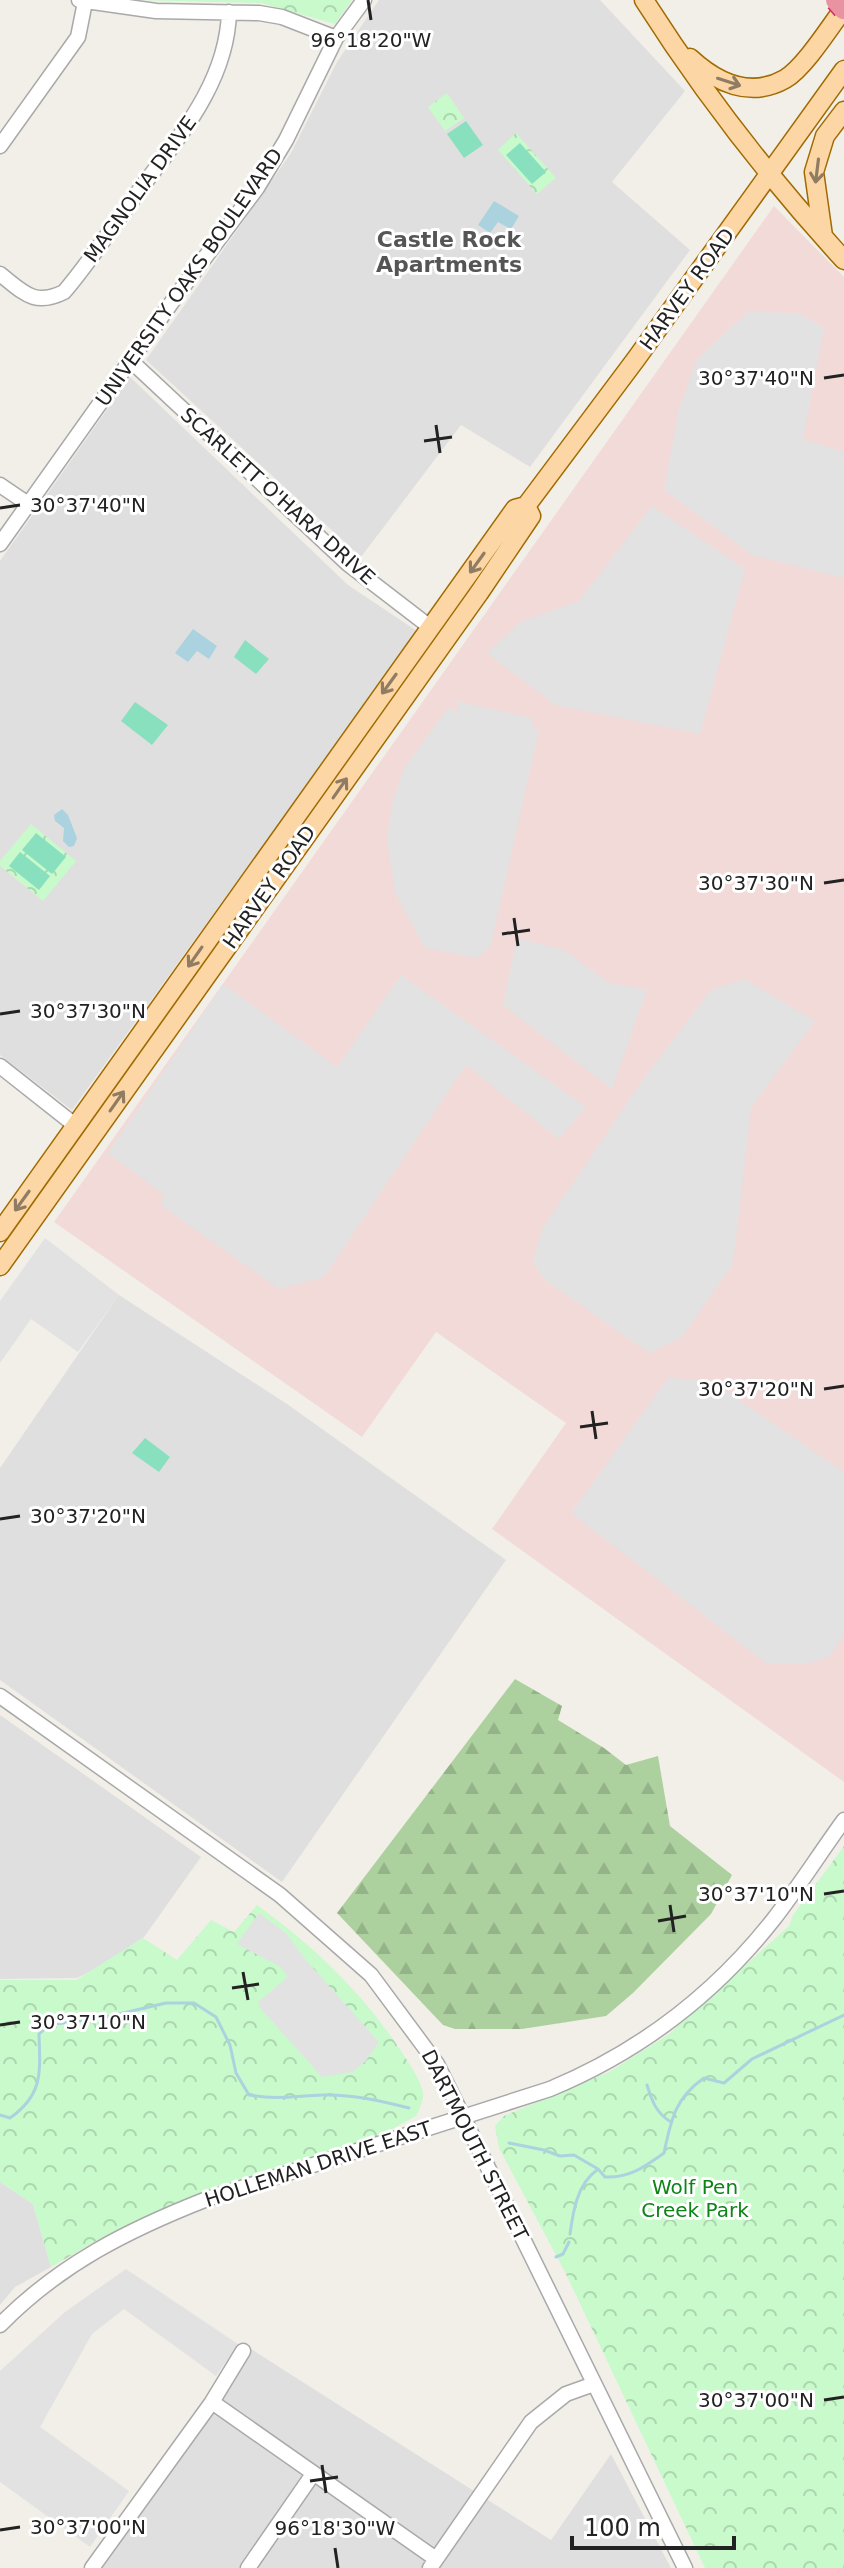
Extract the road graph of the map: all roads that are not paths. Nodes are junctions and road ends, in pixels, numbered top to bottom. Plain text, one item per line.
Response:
1 (364, 0) edge
2 (644, 0) edge
3 (837, 0) edge
4 (82, 1) edge
5 (844, 8) edge
6 (229, 12) junction
7 (668, 37) junction
8 (336, 38) junction
9 (844, 70) edge
10 (844, 111) edge
11 (0, 146) edge
12 (771, 173) junction
13 (823, 237) junction
14 (844, 260) edge
15 (0, 274) edge
16 (131, 361) junction
17 (0, 485) edge
18 (28, 504) junction
19 (526, 506) junction
20 (0, 544) edge
21 (430, 627) junction
22 (417, 679) junction
23 (276, 842) junction
24 (295, 851) junction
25 (174, 988) junction
26 (150, 1055) junction
27 (0, 1066) edge
28 (76, 1126) junction
29 (56, 1187) junction
30 (0, 1232) edge
31 (0, 1266) edge
32 (0, 1696) edge
33 (844, 1820) edge
34 (464, 2117) junction
35 (0, 2325) edge
36 (243, 2351) dead end
37 (594, 2384) junction
38 (212, 2402) junction
39 (313, 2474) junction
40 (433, 2564) edge
41 (92, 2568) edge
42 (248, 2568) edge
43 (685, 2568) edge

1 - 8 street, UNIVERSITY OAKS BOULEVARD
2 - 7 main road
3 - 5 highway, bridge
4 - 6 street
4 - 11 street
7 -> 5 main road
6 - 8 street
6 - 15 street, MAGNOLIA DRIVE
7 - 12 main road
8 - 16 street, UNIVERSITY OAKS BOULEVARD
9 - 12 main road, HARVEY ROAD
10 -> 13 main road
12 - 13 main road
12 - 19 main road, HARVEY ROAD
13 - 14 main road
16 - 18 street, UNIVERSITY OAKS BOULEVARD
16 - 21 street, SCARLETT O'HARA DRIVE
17 - 18 street
18 - 20 street, UNIVERSITY OAKS BOULEVARD
19 -> 21 main road, HARVEY ROAD
19 - 22 main road, HARVEY ROAD
21 - 22 main road
21 -> 23 main road, HARVEY ROAD
24 -> 22 main road, HARVEY ROAD
23 - 24 main road
23 -> 25 main road, HARVEY ROAD
24 - 26 main road, HARVEY ROAD
25 - 26 main road
25 - 28 main road, HARVEY ROAD
29 -> 26 main road, HARVEY ROAD
27 - 28 street
28 - 29 main road
28 -> 30 main road, HARVEY ROAD
29 - 31 main road, HARVEY ROAD
32 - 34 street, DARTMOUTH STREET
33 - 34 street, HOLLEMAN DRIVE EAST
34 - 35 street, HOLLEMAN DRIVE EAST
34 - 37 street, DARTMOUTH STREET
36 - 38 street
37 - 40 street
37 - 43 street, DARTMOUTH STREET
38 - 39 street
38 - 41 street
39 - 40 street
39 - 42 street

